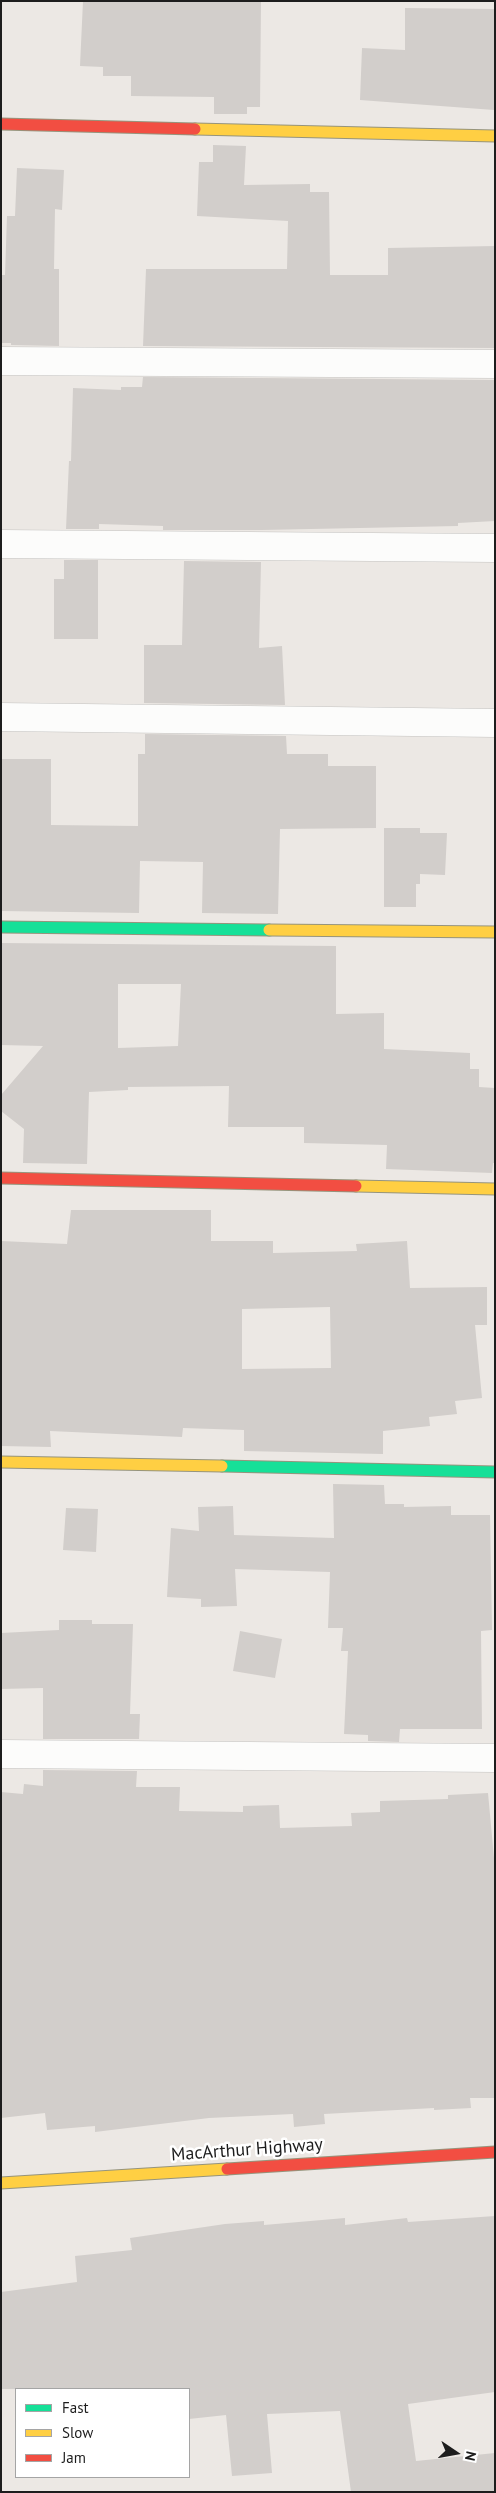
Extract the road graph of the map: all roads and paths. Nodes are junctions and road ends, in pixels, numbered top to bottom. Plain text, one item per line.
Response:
1 (1, 124) edge
2 (495, 136) edge
3 (1, 361) edge
4 (495, 364) edge
5 (1, 544) edge
6 (495, 548) edge
7 (1, 717) edge
8 (495, 723) edge
9 (1, 926) edge
10 (495, 932) edge
11 (1, 1178) edge
12 (495, 1189) edge
13 (1, 1462) edge
14 (495, 1472) edge
15 (1, 1754) edge
16 (495, 1758) edge
17 (495, 2152) edge
18 (1, 2183) edge

1 - 2 main road
3 - 4 street
5 - 6 street
7 - 8 street
9 - 10 main road
11 - 12 main road
13 - 14 main road
15 - 16 street
17 - 18 main road, MacArthur Highway

